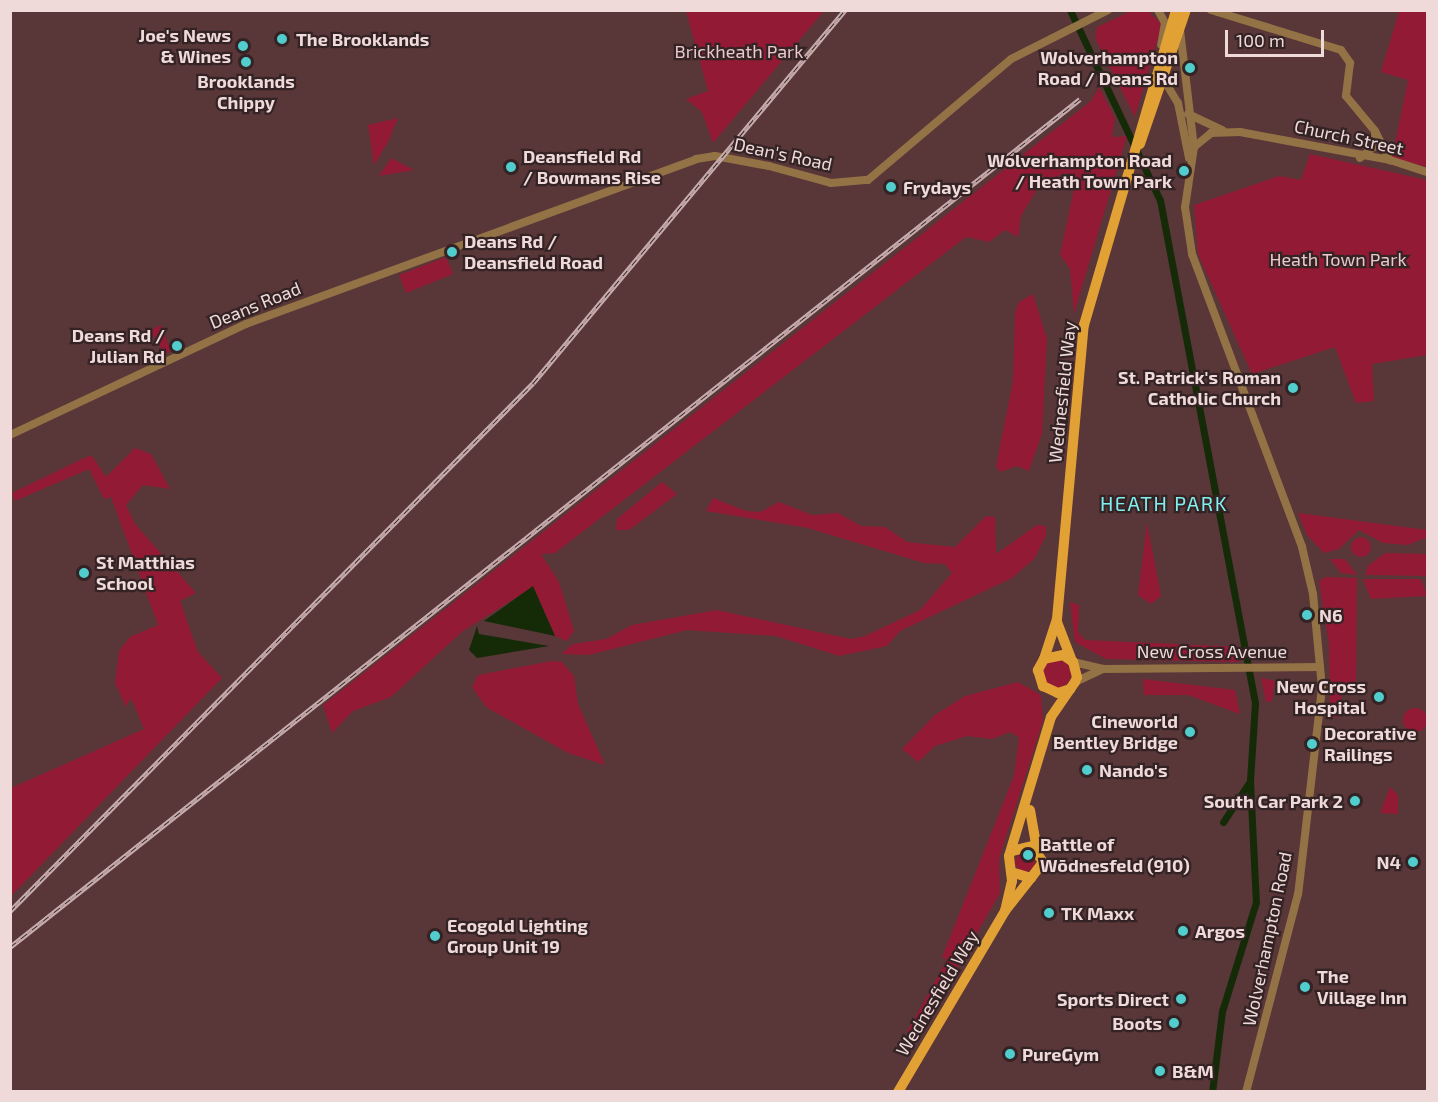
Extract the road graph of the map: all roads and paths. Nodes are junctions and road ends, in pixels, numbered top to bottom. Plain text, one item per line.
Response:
1 (1108, 10) edge
2 (1158, 10) edge
3 (1176, 10) edge
4 (1186, 10) edge
5 (1211, 10) edge
6 (1180, 29) junction
7 (1173, 54) junction
8 (1159, 62) junction
9 (1186, 62) junction
10 (1188, 78) junction
11 (1164, 81) junction
12 (1180, 106) junction
13 (1149, 108) junction
14 (1190, 117) junction
15 (1375, 131) junction
16 (1228, 132) junction
17 (1194, 147) junction
18 (1358, 158) junction
19 (1390, 160) junction
20 (1190, 168) junction
21 (1428, 172) edge
22 (519, 223) joint
23 (10, 435) edge
24 (1057, 622) junction
25 (1044, 660) junction
26 (1072, 661) junction
27 (1320, 667) junction
28 (1103, 669) junction
29 (1072, 686) junction
30 (1046, 689) junction
31 (1051, 717) junction
32 (1031, 798) junction
33 (1036, 848) junction
34 (1012, 851) junction
35 (1011, 872) junction
36 (1031, 878) junction
37 (1005, 911) junction
38 (898, 1092) edge
39 (1246, 1092) edge

1 - 22 street, Dean's Road
2 - 8 street
3 - 8 main road
4 - 6 main road, Wolverhampton Road
5 - 15 street
6 - 7 main road, Wolverhampton Road
6 - 9 street, Wolverhampton Road
7 - 9 street
7 - 11 main road, Wolverhampton Road
8 - 11 street, Wolverhampton Road
8 - 13 main road
9 - 10 street, Wolverhampton Road
10 - 12 street
10 - 14 street, Wolverhampton Road
11 - 12 street, Wolverhampton Road
11 - 13 main road
12 - 14 street, Church Street
12 - 20 street, Wolverhampton Road
13 - 24 main road, Wednesfield Way
14 - 16 street, Church Street
14 - 17 street, Wolverhampton Road
15 - 18 street
15 - 19 street
16 - 17 street
16 - 18 street, Church Street
17 - 20 street, Wolverhampton Road
18 - 19 street, Church Street
19 - 21 street, Church Street
20 - 27 street, Wolverhampton Road
22 - 23 street, Deans Road
24 - 25 main road, Wednesfield Way
24 - 26 main road, Wednesfield Way
25 - 26 main road
25 - 30 main road
26 - 28 street, New Cross Avenue
26 - 29 main road
27 - 28 street, New Cross Avenue
27 - 39 street, Wolverhampton Road
28 - 29 street, New Cross Avenue
29 - 30 main road
29 - 31 main road
30 - 31 main road
31 - 32 main road
32 - 33 main road
32 - 34 main road
33 - 34 main road
33 - 36 main road
34 - 35 main road
35 - 36 main road
35 - 37 main road, Wednesfield Way
36 - 37 main road, Wednesfield Way
37 - 38 main road, Wednesfield Way

